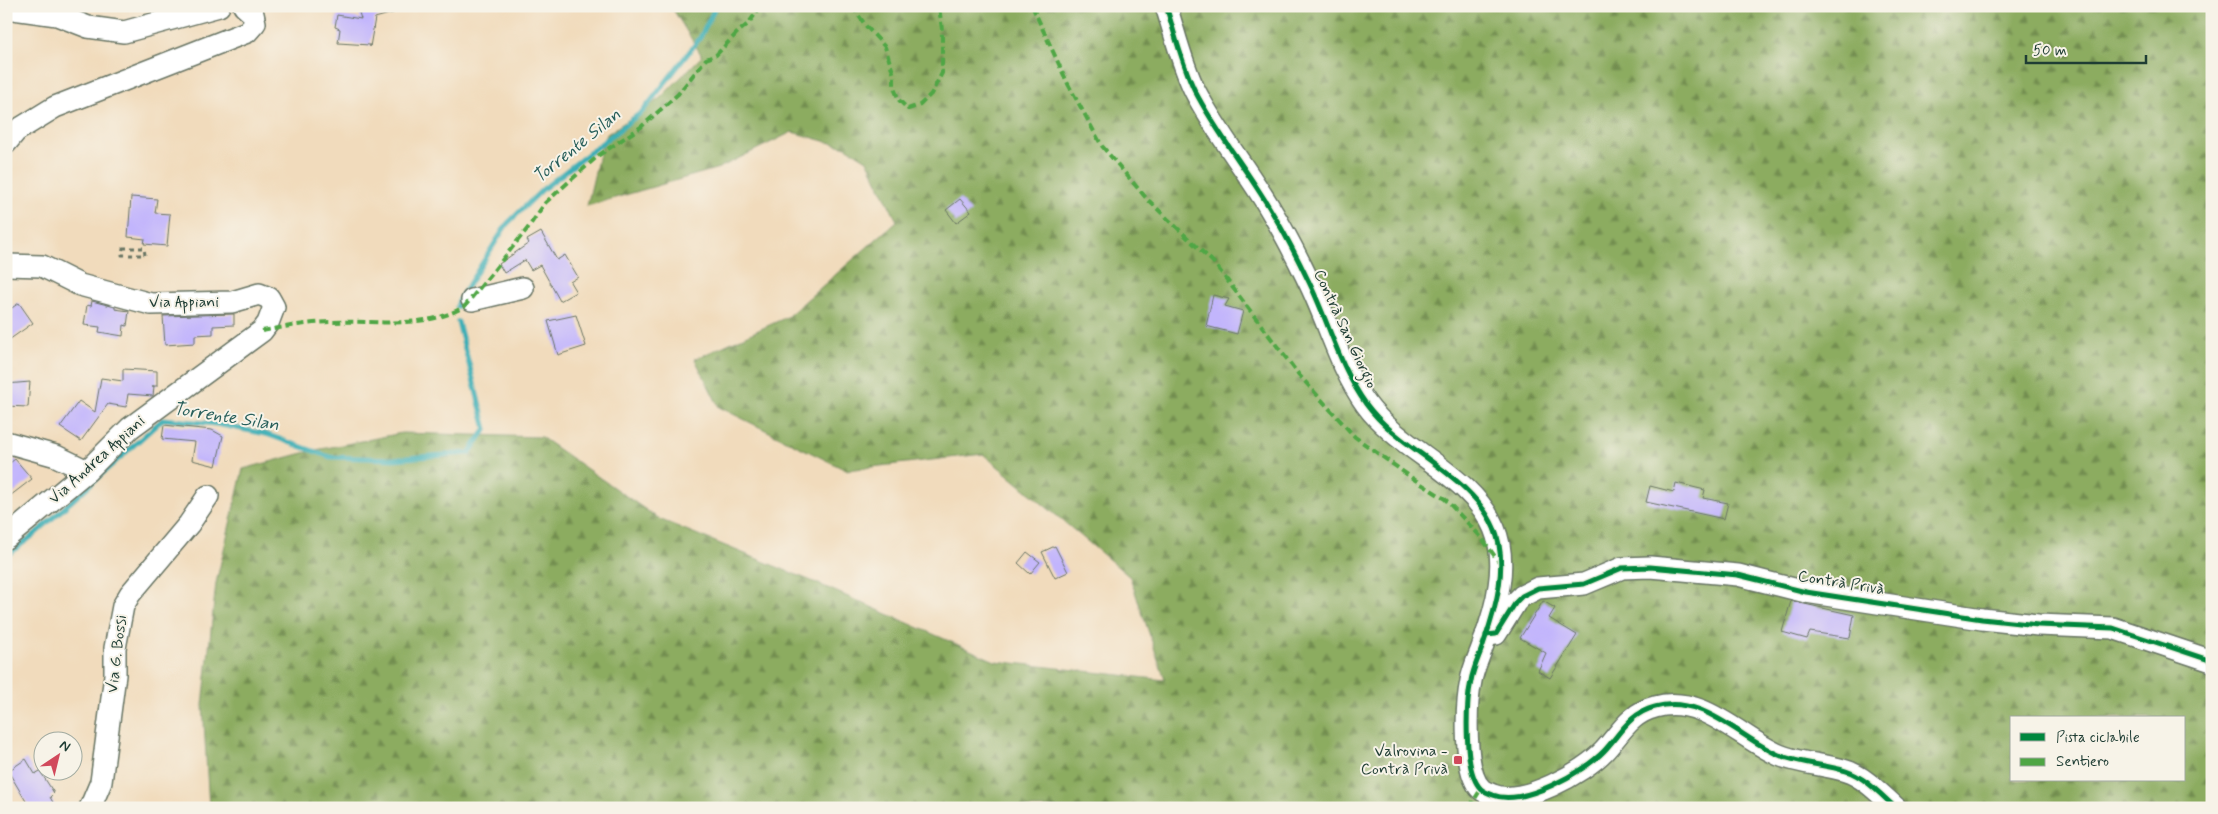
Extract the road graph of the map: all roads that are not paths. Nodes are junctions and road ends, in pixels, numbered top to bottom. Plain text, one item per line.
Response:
1 (219, 6) edge
2 (244, 6) edge
3 (1166, 6) edge
4 (6, 8) edge
5 (6, 143) edge
6 (6, 265) edge
7 (523, 288) dead end
8 (472, 300) dead end
9 (262, 332) joint
10 (6, 442) edge
11 (87, 471) junction
12 (208, 496) dead end
13 (6, 538) edge
14 (1486, 636) junction
15 (2212, 661) edge
16 (90, 808) edge
17 (1896, 808) edge

1 - 4 street
2 - 5 street
3 - 14 street, Contrà San Giorgio
6 - 9 street, Via Appiani
7 - 8 street
9 - 11 street, Via Andrea Appiani
10 - 11 street
11 - 13 street, Via Andrea Appiani
12 - 16 street, Via G. Bossi
14 - 15 street, Contrà Privà
14 - 17 street, Contrà San Giorgio

